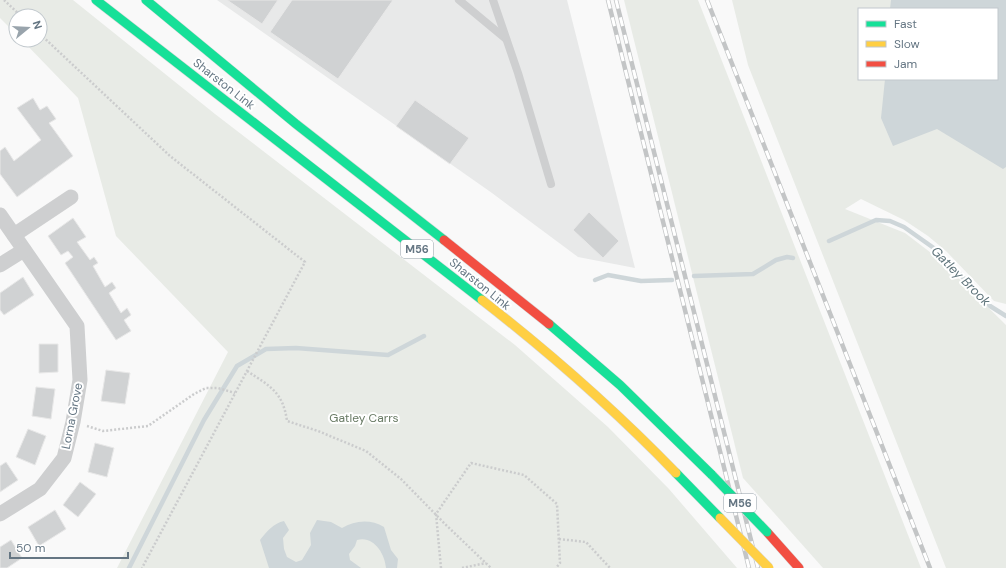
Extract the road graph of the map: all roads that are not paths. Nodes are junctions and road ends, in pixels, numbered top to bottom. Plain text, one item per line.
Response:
1 (96, 0) edge
2 (146, 0) edge
3 (459, 0) edge
4 (493, 0) edge
5 (507, 39) junction
6 (551, 184) dead end
7 (71, 197) dead end
8 (0, 216) edge
9 (14, 234) junction
10 (24, 250) junction
11 (0, 265) edge
12 (0, 514) edge
13 (769, 568) edge
14 (799, 568) edge

1 - 13 highway, Sharston Link / M56, bridge
2 - 14 highway, Sharston Link / M56, bridge
3 - 5 lane
4 - 5 lane
5 - 6 lane
7 - 9 street
8 - 9 street, Lorna Grove
9 - 10 street, Lorna Grove
10 - 11 street
10 - 12 street, Lorna Grove

